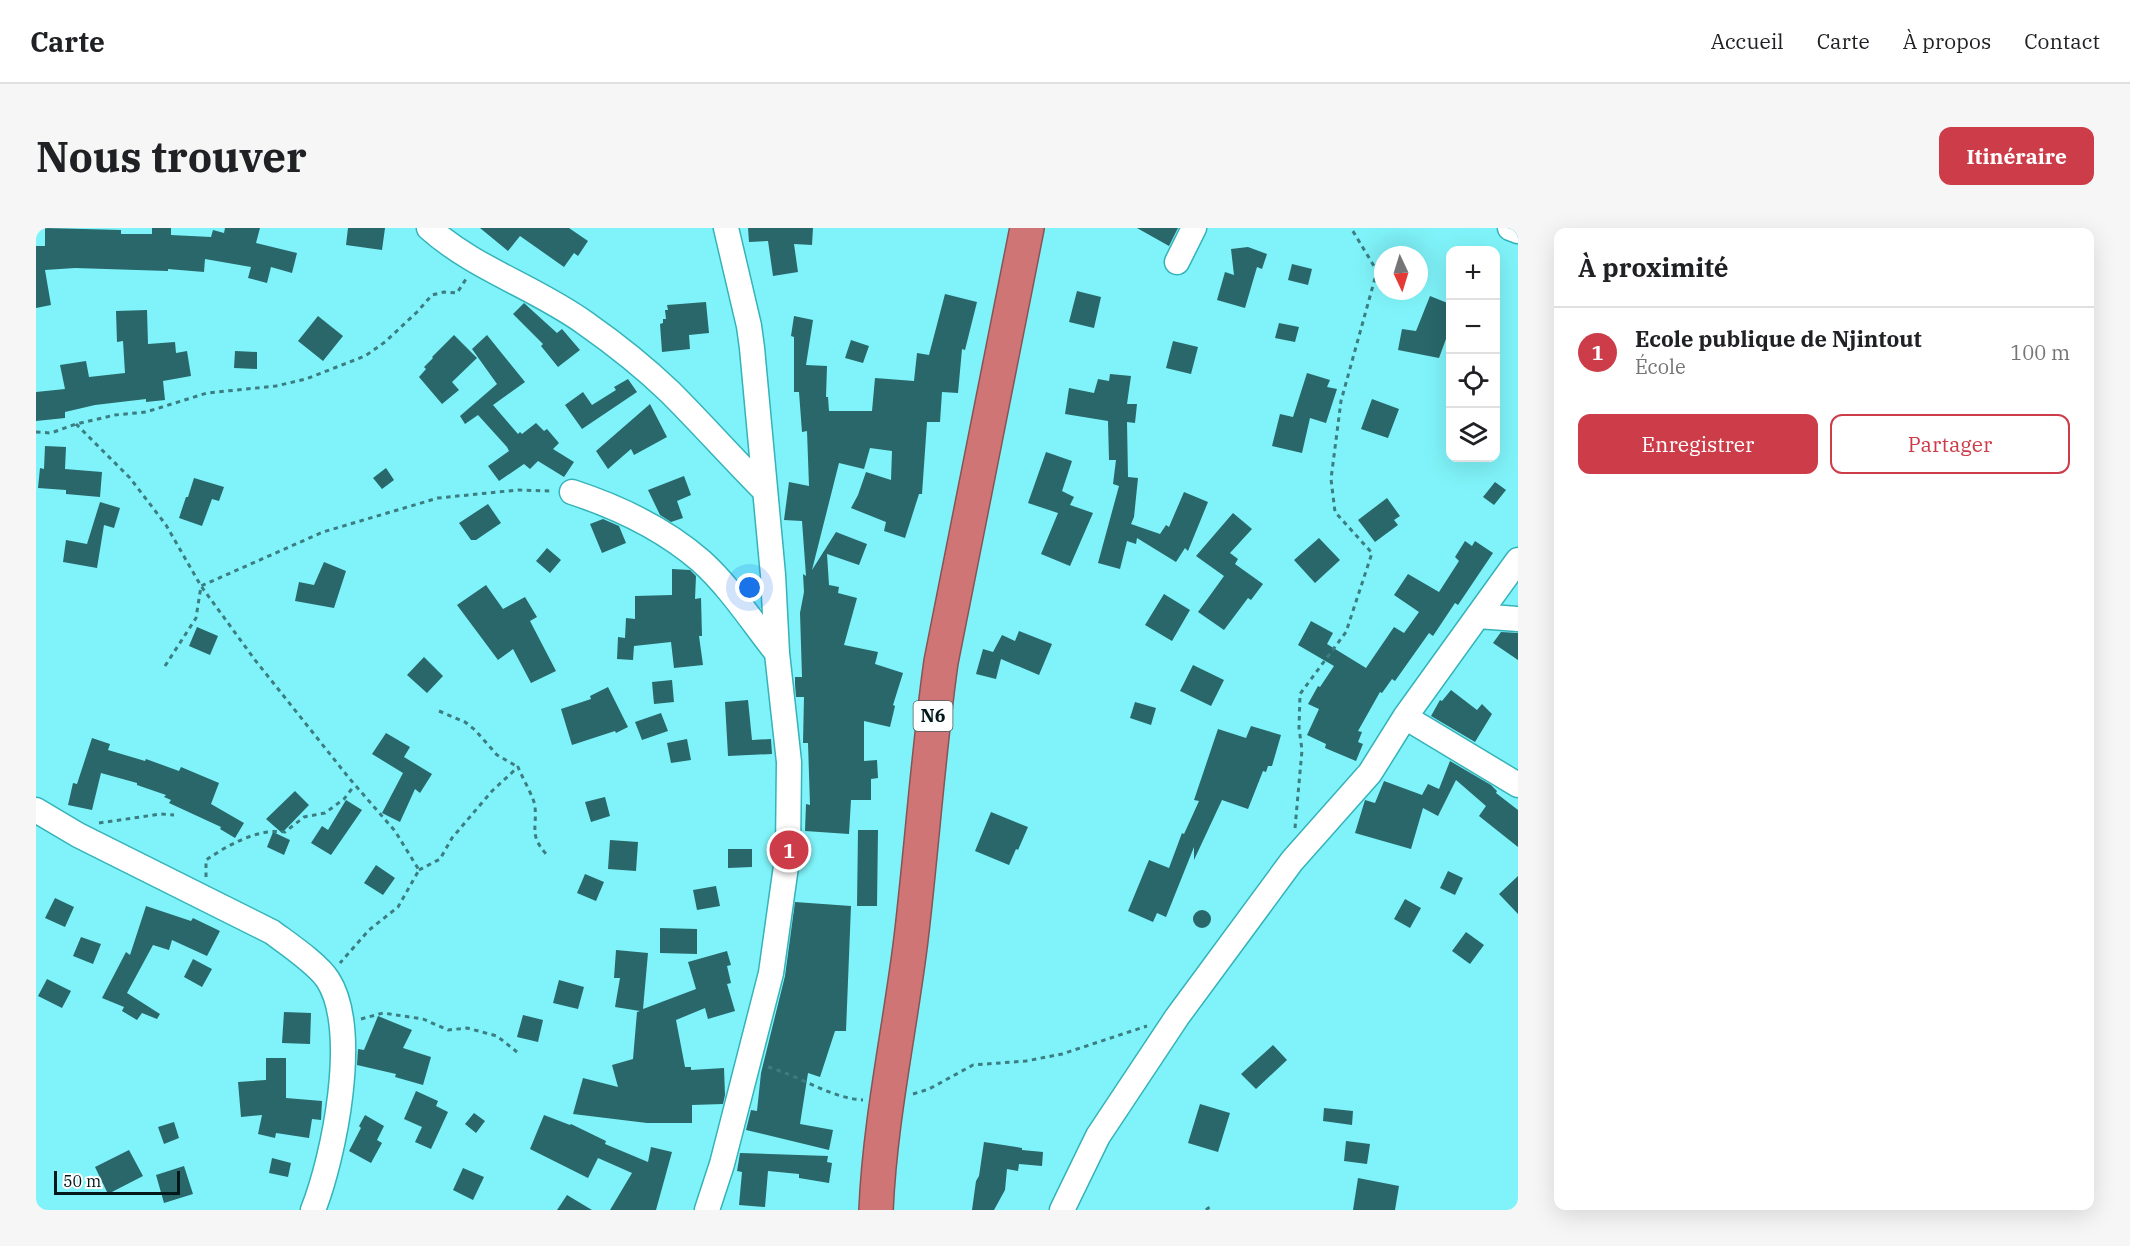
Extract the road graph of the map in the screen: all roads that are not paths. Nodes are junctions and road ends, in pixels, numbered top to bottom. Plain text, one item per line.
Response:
1 (429, 228) edge
2 (726, 228) edge
3 (1028, 228) edge
4 (1194, 228) edge
5 (1510, 228) edge
6 (1518, 231) edge
7 (1177, 262) dead end
8 (765, 491) junction
9 (572, 492) road end
10 (1518, 560) edge
11 (1478, 616) junction
12 (1518, 619) edge
13 (777, 654) junction
14 (1405, 717) junction
15 (1518, 785) edge
16 (36, 810) edge
17 (313, 1210) edge
18 (707, 1210) edge
19 (876, 1210) edge
20 (1062, 1210) edge

1 - 8 street
2 - 8 street
3 - 19 highway, N6
4 - 7 street
5 - 6 street
8 - 13 street
9 - 13 street
10 - 11 street
11 - 12 street
11 - 14 street
13 - 18 street
14 - 15 street
14 - 20 street
16 - 17 street

